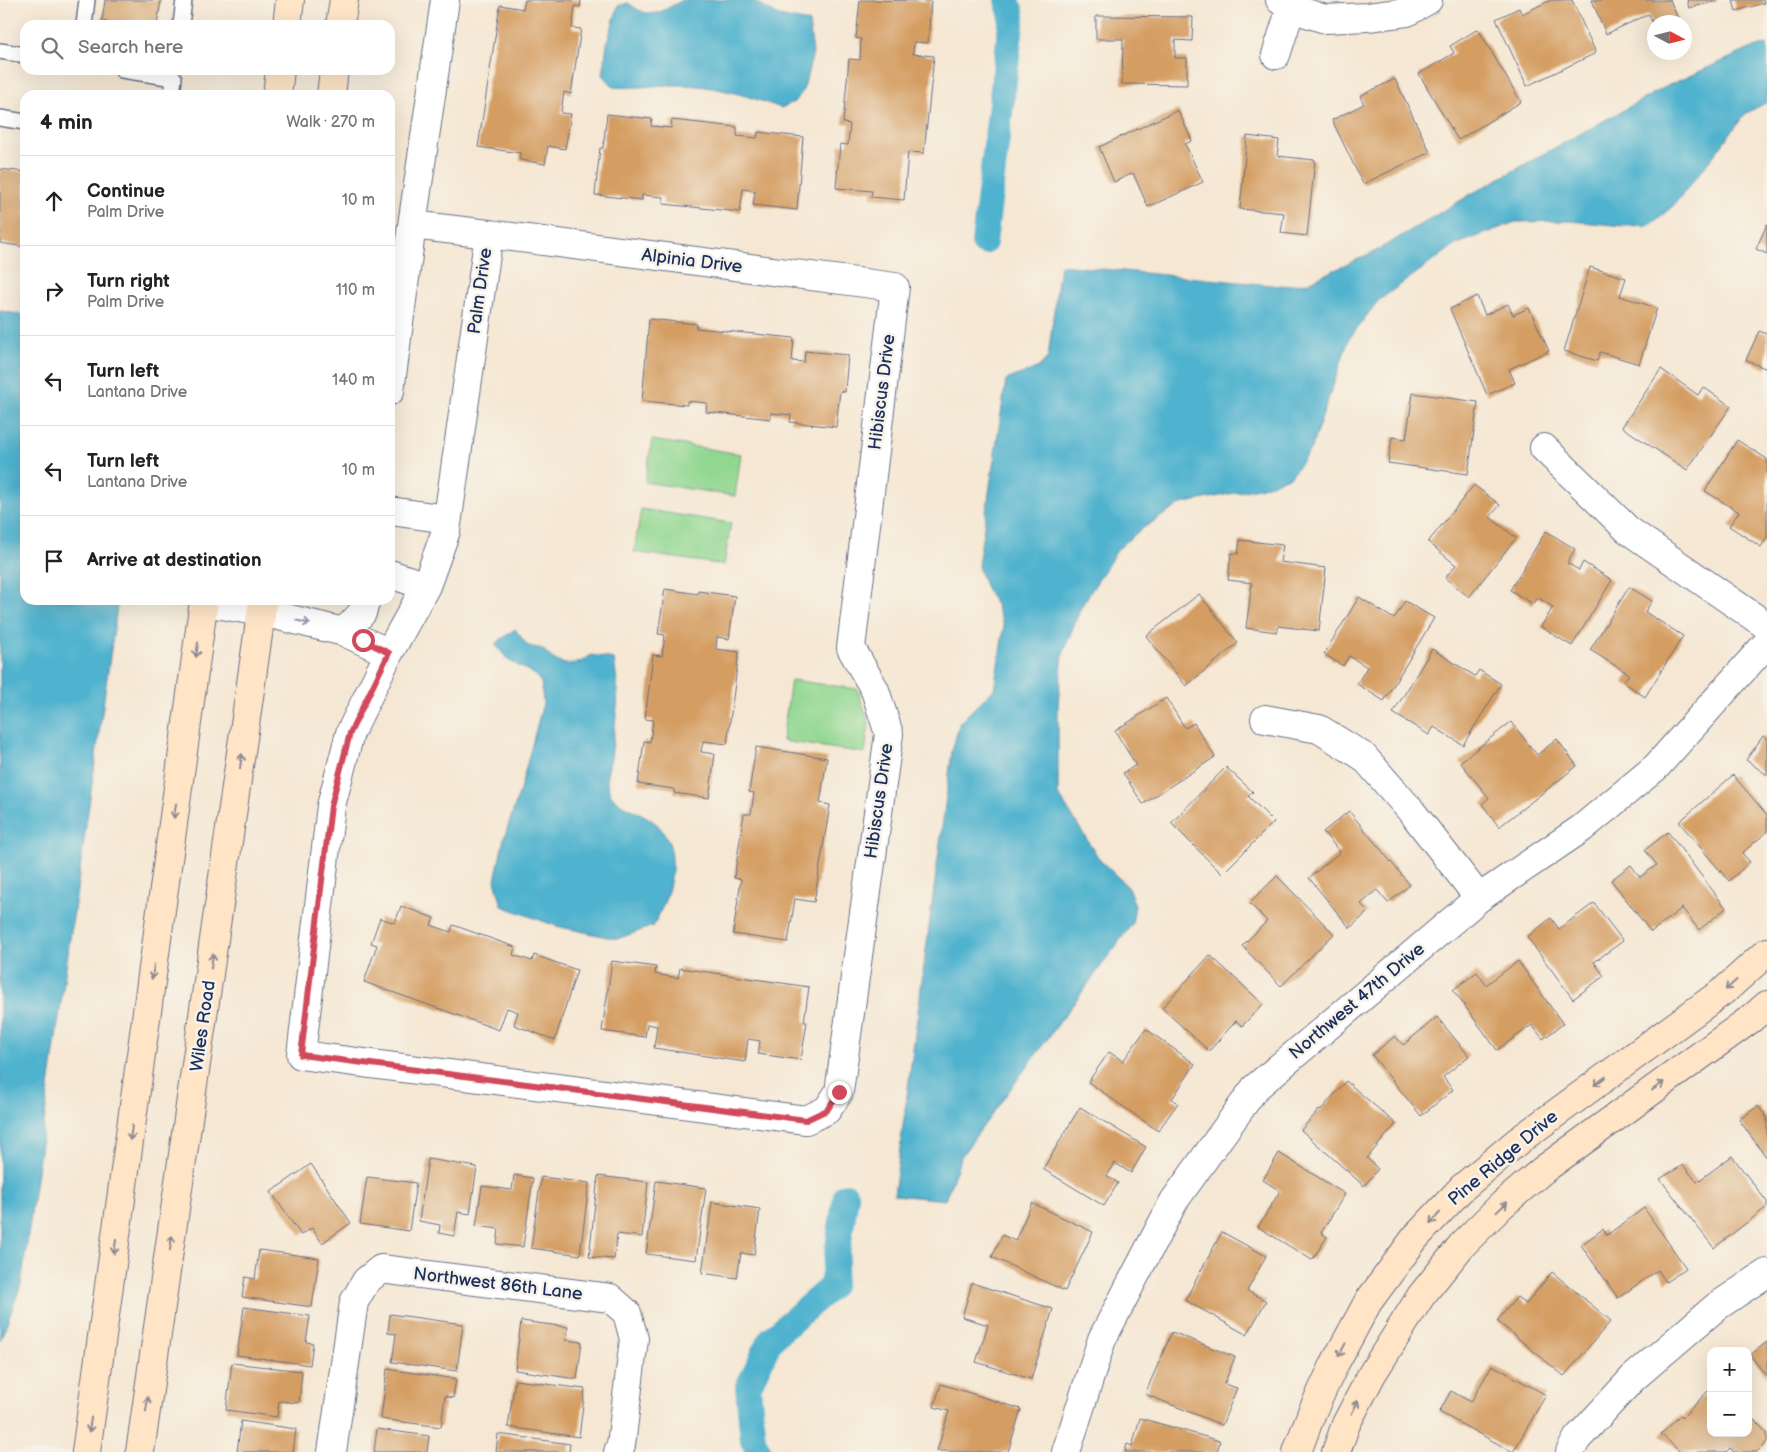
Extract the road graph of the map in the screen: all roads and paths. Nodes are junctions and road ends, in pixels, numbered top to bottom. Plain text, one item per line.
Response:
1 (87, 0) edge
2 (184, 0) edge
3 (290, 0) edge
4 (344, 0) edge
5 (445, 0) edge
6 (1428, 0) edge
7 (1286, 4) edge
8 (85, 20) edge
9 (182, 20) edge
10 (288, 20) edge
11 (341, 20) edge
12 (0, 52) edge
13 (20, 54) edge
14 (1276, 55) dead end
15 (175, 75) edge
16 (279, 75) edge
17 (333, 75) edge
18 (173, 90) edge
19 (278, 90) edge
20 (332, 90) edge
21 (0, 118) edge
22 (20, 121) edge
23 (412, 225) junction
24 (489, 234) junction
25 (895, 287) joint
26 (395, 353) edge
27 (1544, 448) dead end
28 (395, 511) edge
29 (447, 519) junction
30 (395, 576) edge
31 (426, 586) junction
32 (203, 605) edge
33 (364, 605) edge
34 (263, 606) edge
35 (1767, 626) edge
36 (344, 632) junction
37 (1767, 643) edge
38 (389, 653) junction
39 (1265, 719) dead end
40 (1479, 898) junction
41 (1767, 952) edge
42 (1767, 1005) edge
43 (301, 1055) joint
44 (1767, 1273) edge
45 (86, 1452) edge
46 (140, 1452) edge
47 (332, 1452) edge
48 (618, 1452) edge
49 (1066, 1452) edge
50 (1297, 1452) edge
51 (1336, 1452) edge
52 (1570, 1452) edge

1 - 8 lane
2 - 9 lane
3 - 10 main road
4 - 11 main road
5 - 23 street
6 - 7 street
7 - 14 street
12 - 13 lane
15 - 18 lane
16 - 19 main road
17 - 20 main road
21 - 22 lane
23 - 24 street, Palm Drive
23 - 26 street
24 - 25 street, Alpinia Drive
24 - 29 street, Palm Drive
25 - 43 street, Hibiscus Drive
27 - 35 street
28 - 29 street
29 - 31 street, Palm Drive
30 - 31 street
31 - 38 street, Palm Drive
32 -> 45 main road
33 - 36 street
34 -> 36 street
46 -> 34 main road, Wiles Road
36 - 38 street
37 - 40 street, Northwest 47th Drive
38 - 43 street, Palm Drive
39 - 40 street
40 - 49 street, Northwest 47th Drive
41 -> 50 main road, Pine Ridge Drive
51 -> 42 main road, Pine Ridge Drive
44 - 52 street
47 - 48 street, Northwest 86th Lane

